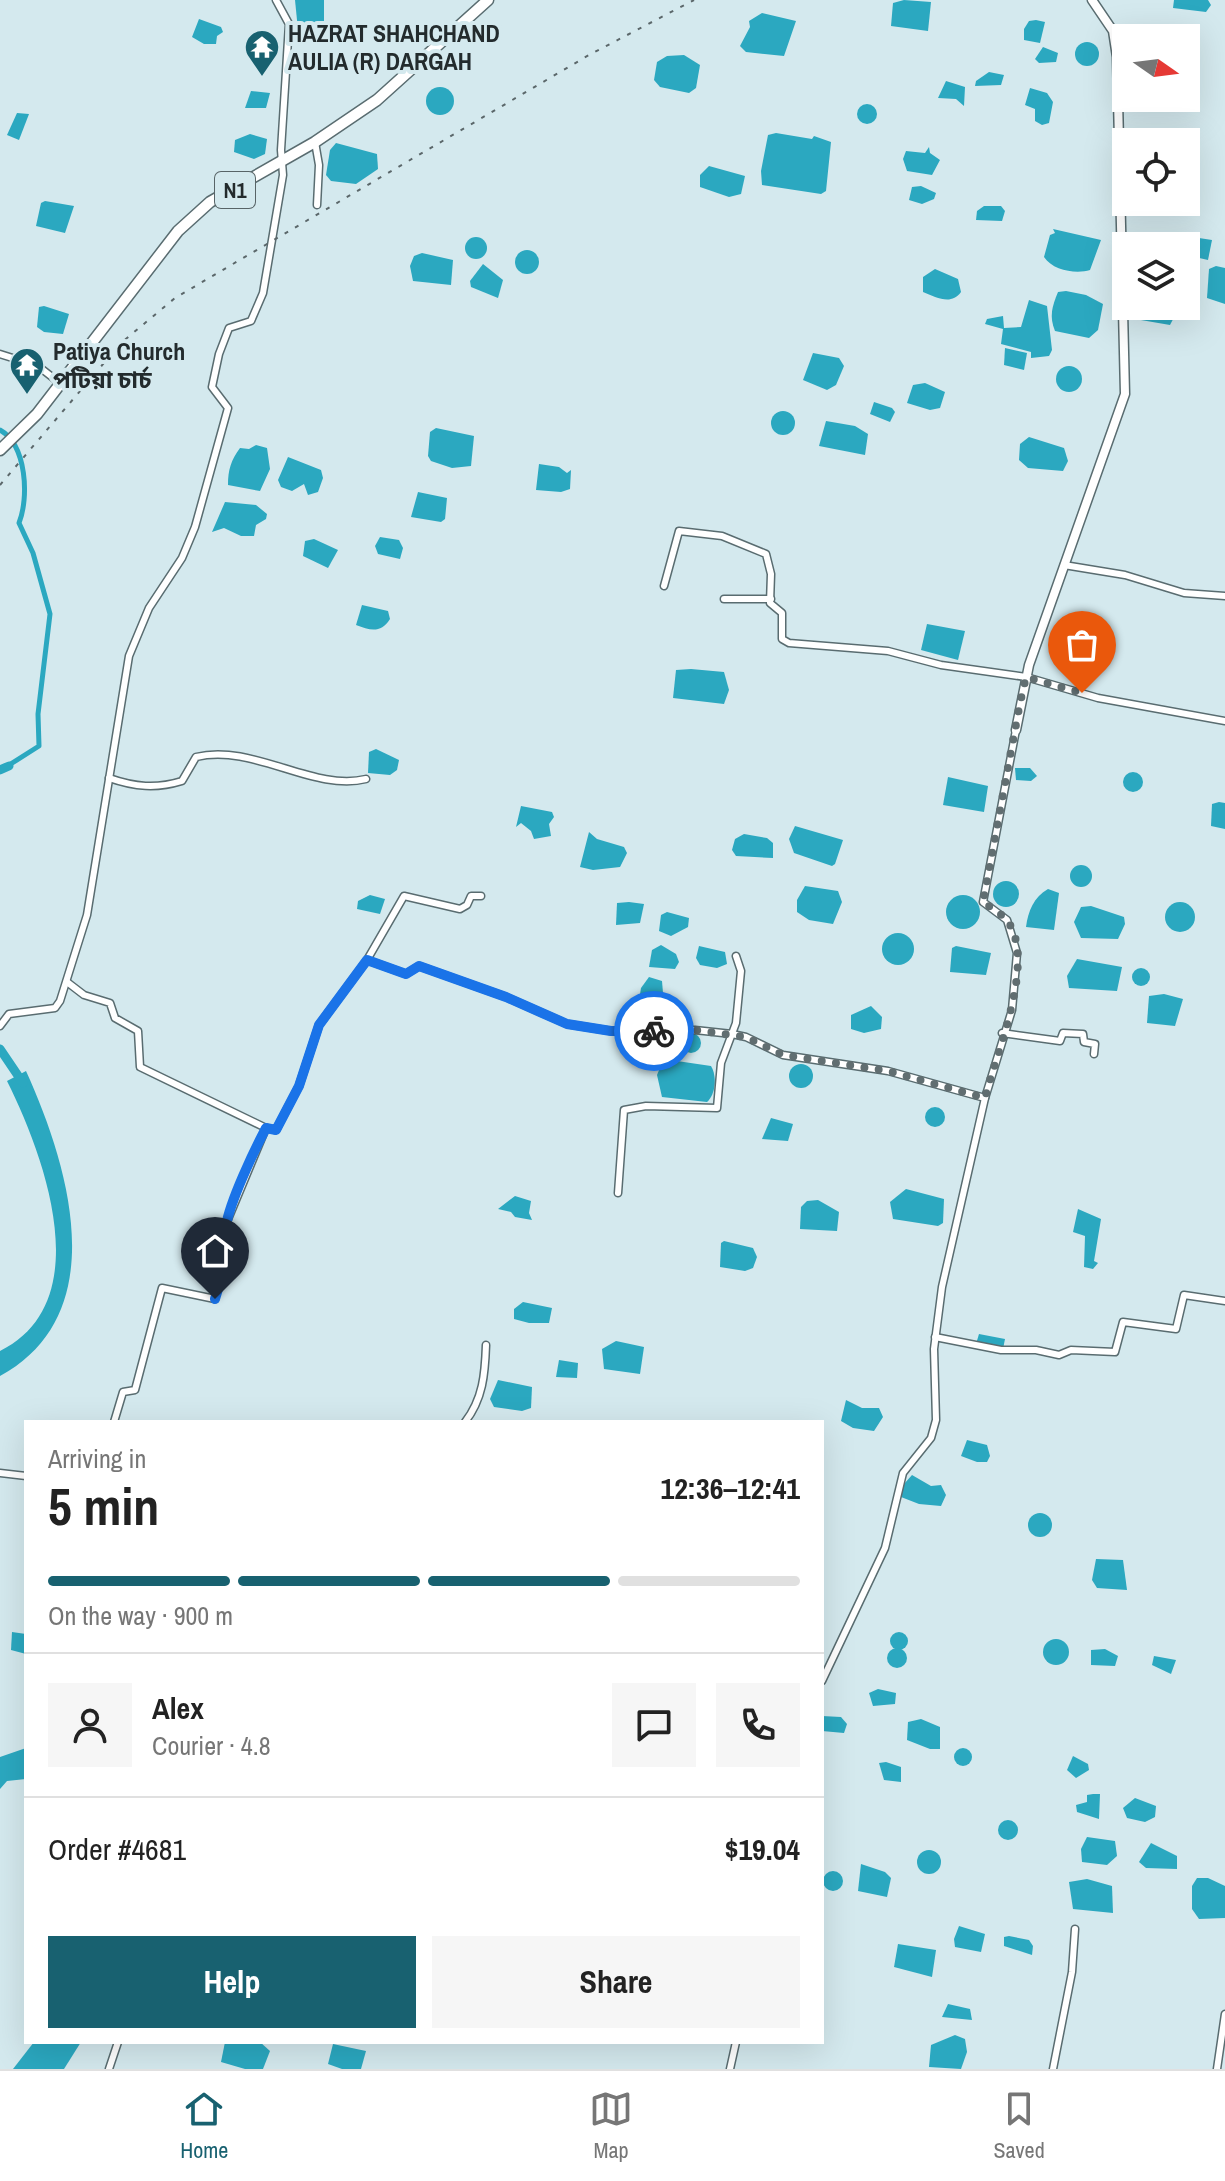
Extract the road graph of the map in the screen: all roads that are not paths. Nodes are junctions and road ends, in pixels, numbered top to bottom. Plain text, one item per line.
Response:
1 (276, 0) edge
2 (488, 0) edge
3 (1092, 0) edge
4 (315, 142) junction
5 (282, 159) junction
6 (317, 205) dead end
7 (0, 354) edge
8 (61, 384) junction
9 (0, 450) edge
10 (1064, 565) junction
11 (664, 586) dead end
12 (1225, 596) edge
13 (724, 599) dead end
14 (771, 599) junction
15 (1026, 677) junction
16 (1225, 721) edge
17 (1016, 730) joint
18 (109, 778) junction
19 (366, 779) dead end
20 (481, 896) dead end
21 (736, 956) dead end
22 (367, 960) junction
23 (67, 982) junction
24 (0, 1026) edge
25 (1002, 1033) junction
26 (732, 1034) junction
27 (1094, 1054) dead end
28 (985, 1098) junction
29 (266, 1128) junction
30 (618, 1193) dead end
31 (1225, 1301) edge
32 (935, 1337) junction
33 (486, 1345) dead end
34 (115, 1420) edge
35 (467, 1420) edge
36 (0, 1473) edge
37 (24, 1476) edge
38 (824, 1677) edge
39 (1075, 1929) dead end
40 (1225, 2014) edge
41 (117, 2044) edge
42 (736, 2044) edge
43 (109, 2069) edge
44 (730, 2069) edge
45 (1053, 2069) edge
46 (1217, 2069) edge

1 - 5 street
2 - 4 highway, N1
3 - 10 street
4 - 5 highway, N1
4 - 6 street
5 - 8 highway, N1
5 - 18 street
7 - 8 street
8 - 9 highway, N1
10 - 12 street
10 - 15 street
11 - 14 street
13 - 14 street
14 - 15 street
15 - 16 street
15 - 17 street
17 - 25 street
18 - 19 street
18 - 23 street
20 - 22 street
21 - 26 street
22 - 26 street
22 - 29 street
23 - 24 street
23 - 29 street
25 - 27 street
25 - 28 street
26 - 28 street
26 - 30 street
28 - 32 street
29 - 34 street
31 - 32 street
32 - 38 street
33 - 35 street
36 - 37 street
39 - 45 street
40 - 46 street
41 - 43 street
42 - 44 street

